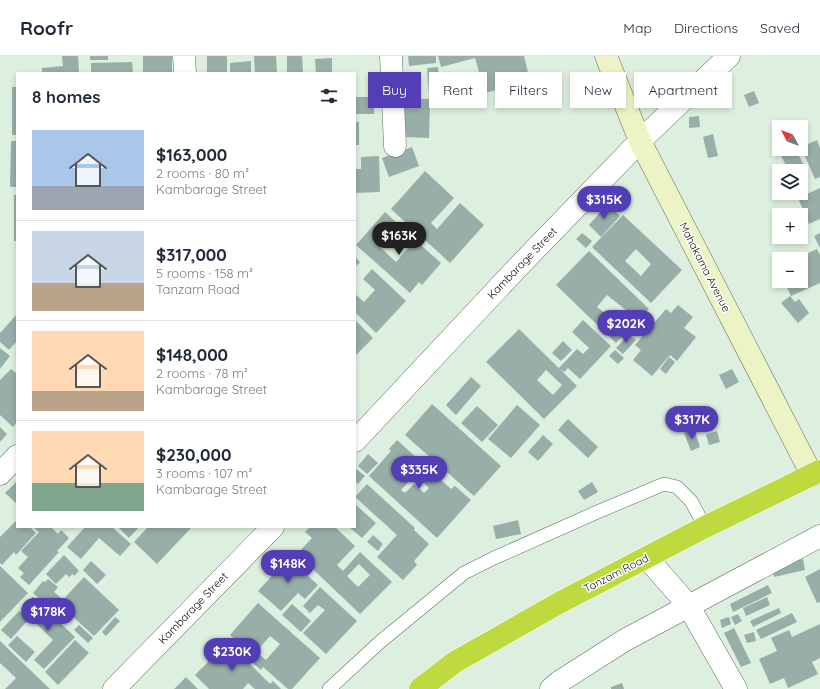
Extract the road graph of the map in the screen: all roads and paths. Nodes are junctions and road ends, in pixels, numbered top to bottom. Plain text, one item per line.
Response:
1 (184, 56) edge
2 (391, 56) edge
3 (606, 56) edge
4 (729, 56) edge
5 (185, 72) edge
6 (640, 141) junction
7 (395, 146) dead end
8 (356, 440) edge
9 (16, 457) edge
10 (816, 473) edge
11 (0, 474) edge
12 (705, 527) junction
13 (272, 528) edge
14 (818, 541) edge
15 (647, 558) junction
16 (688, 605) junction
17 (114, 689) edge
18 (328, 689) edge
19 (420, 689) edge
20 (551, 689) edge
21 (736, 689) edge

1 - 5 street
2 - 7 street
3 - 6 street, Mahakama Avenue
4 - 6 street, Kambarage Street
6 - 8 street, Kambarage Street
6 - 10 street, Mahakama Avenue
9 - 11 street
10 - 12 highway, Tanzam Road
12 - 15 highway, Tanzam Road
12 - 18 lane
13 - 17 street, Kambarage Street
14 - 16 street
15 - 16 street
15 - 19 highway, Tanzam Road
16 - 20 street
16 - 21 street

